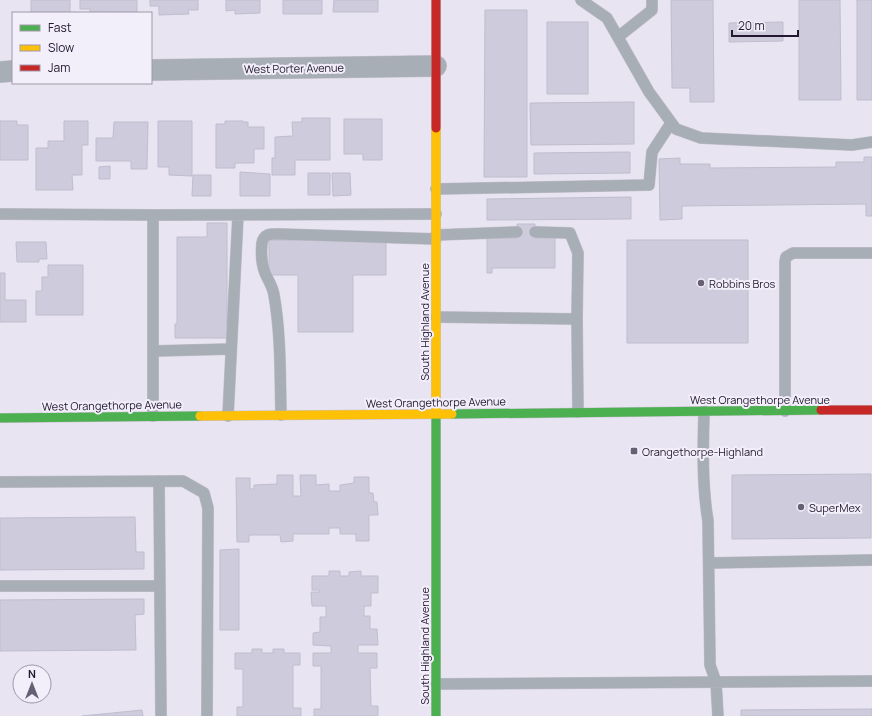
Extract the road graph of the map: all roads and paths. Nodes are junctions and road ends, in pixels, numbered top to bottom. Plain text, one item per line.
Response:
1 (436, 0) edge
2 (582, 0) edge
3 (652, 0) edge
4 (618, 37) junction
5 (436, 66) junction
6 (152, 70) edge
7 (0, 72) edge
8 (12, 72) edge
9 (671, 123) junction
10 (872, 142) edge
11 (436, 189) junction
12 (0, 214) edge
13 (436, 214) junction
14 (153, 215) junction
15 (238, 215) junction
16 (517, 232) dead end
17 (535, 232) dead end
18 (436, 237) junction
19 (872, 253) edge
20 (436, 317) junction
21 (577, 319) junction
22 (231, 349) junction
23 (154, 351) junction
24 (785, 410) junction
25 (872, 410) edge
26 (704, 411) junction
27 (578, 412) junction
28 (436, 413) junction
29 (281, 415) junction
30 (153, 416) junction
31 (228, 416) junction
32 (0, 418) edge
33 (159, 481) junction
34 (0, 482) edge
35 (872, 560) edge
36 (709, 563) junction
37 (0, 586) edge
38 (160, 586) junction
39 (872, 681) edge
40 (716, 682) junction
41 (436, 684) junction
42 (161, 716) edge
43 (207, 716) edge
44 (436, 716) edge
45 (718, 716) edge

1 - 5 main road, South Highland Avenue
2 - 4 lane
3 - 4 lane
4 - 9 lane
5 - 6 street, West Porter Avenue
5 - 11 main road, South Highland Avenue
7 - 8 street
9 - 10 lane
9 - 11 lane
11 - 13 main road, South Highland Avenue
12 - 14 lane
13 - 15 lane
13 - 18 main road, South Highland Avenue
14 - 15 lane
14 - 23 lane
15 - 22 lane
16 - 18 lane
17 - 21 lane
18 - 20 main road, South Highland Avenue
18 - 29 lane
19 - 24 lane
20 - 21 lane
20 - 28 main road, South Highland Avenue
21 - 27 lane
22 - 23 lane
22 - 31 lane
23 - 30 lane
24 - 25 main road, West Orangethorpe Avenue
24 - 26 main road, West Orangethorpe Avenue
26 - 27 main road, West Orangethorpe Avenue
26 - 36 lane
27 - 28 main road, West Orangethorpe Avenue
28 - 29 main road, West Orangethorpe Avenue
28 - 41 main road, South Highland Avenue
29 - 31 main road, West Orangethorpe Avenue
30 - 31 main road, West Orangethorpe Avenue
30 - 32 main road, West Orangethorpe Avenue
33 - 34 lane
33 - 38 lane
33 - 43 lane
35 - 36 lane
36 - 40 lane
37 - 38 lane
38 - 42 lane
39 - 40 lane
40 - 41 lane
40 - 45 lane
41 - 44 main road, South Highland Avenue

